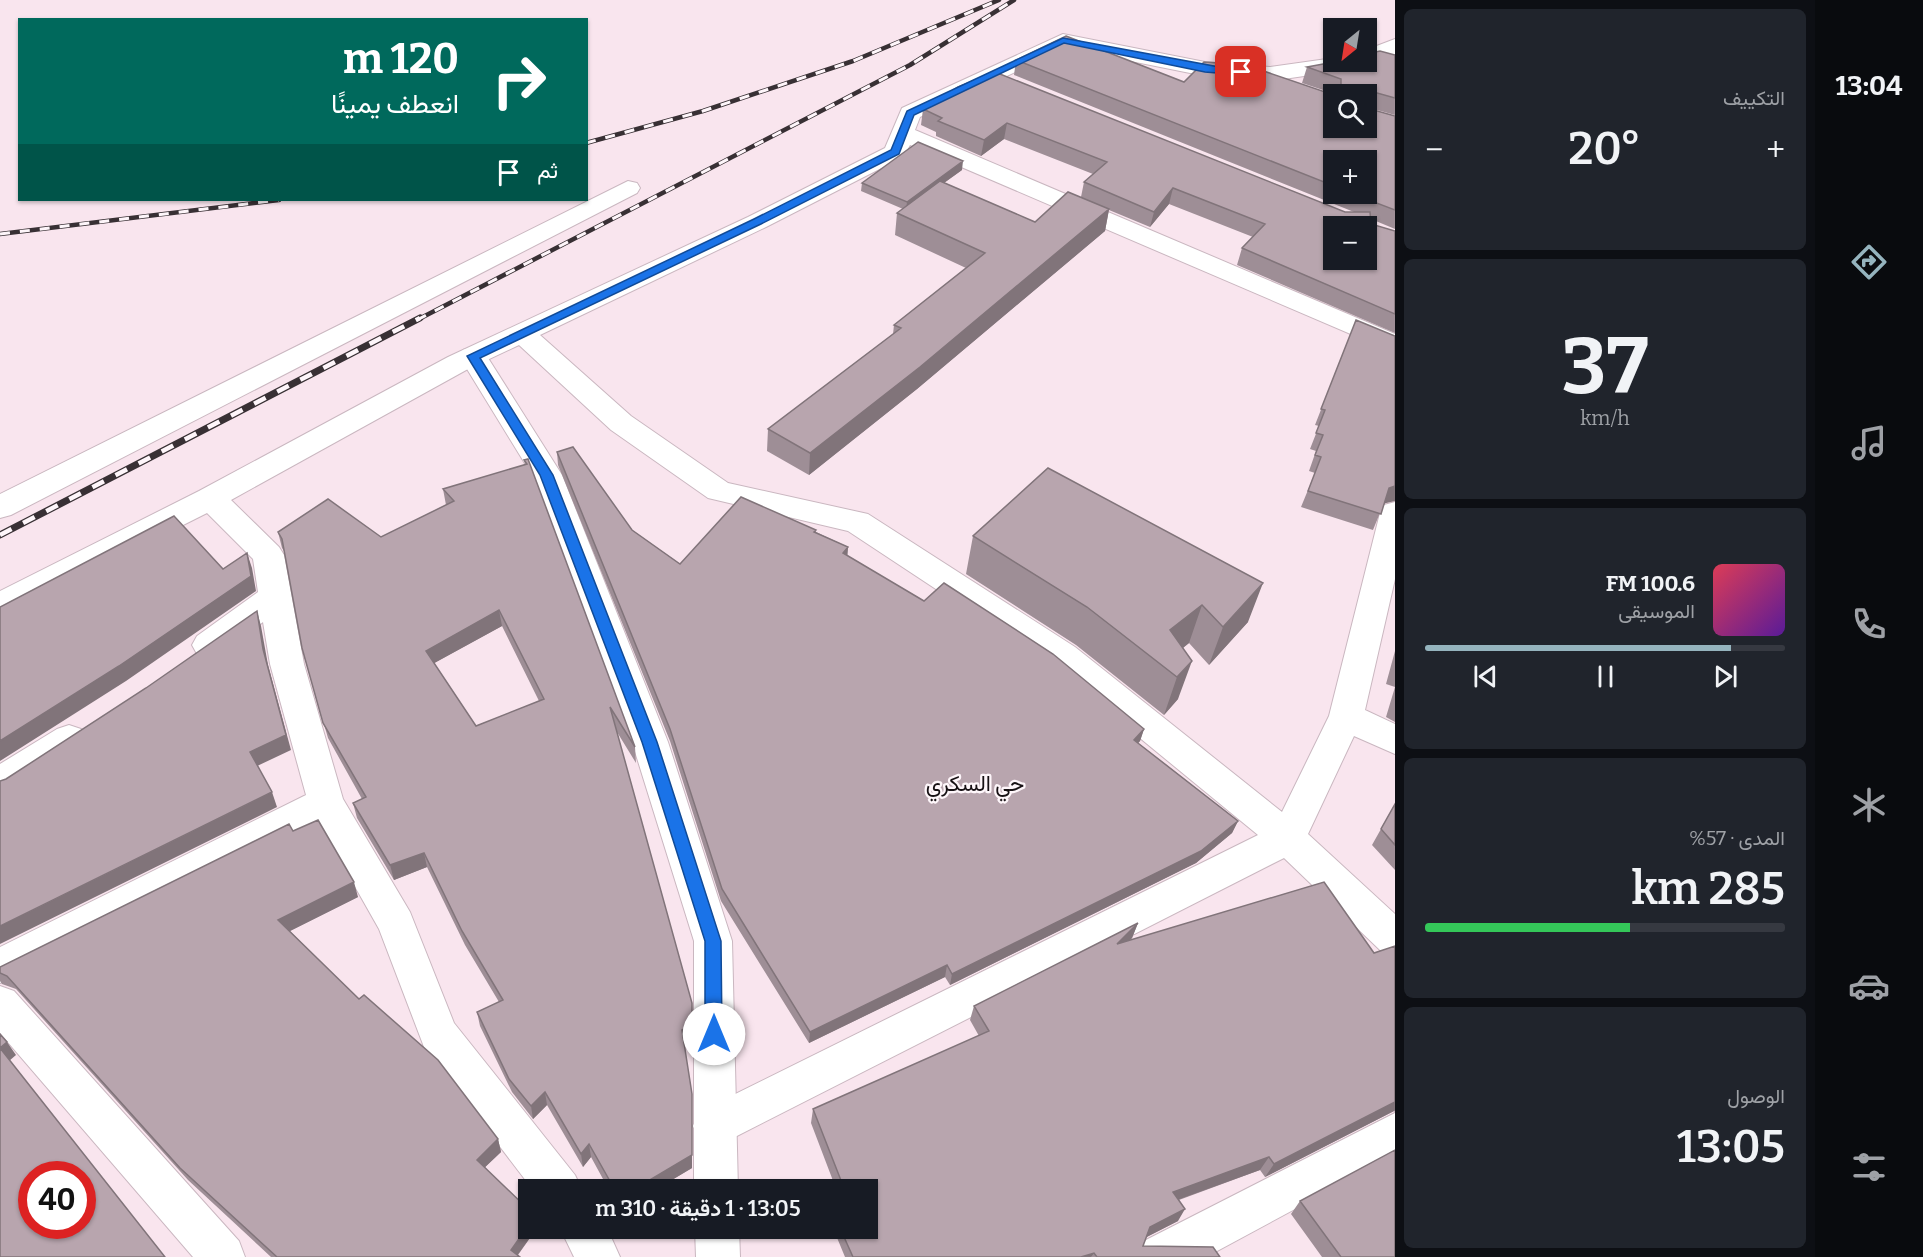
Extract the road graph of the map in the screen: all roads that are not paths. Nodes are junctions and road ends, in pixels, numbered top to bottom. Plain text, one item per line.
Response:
1 (1395, 46) edge
2 (1377, 53) edge
3 (1323, 66) edge
4 (1241, 72) junction
5 (990, 76) junction
6 (1023, 90) edge
7 (1303, 93) edge
8 (903, 133) junction
9 (628, 188) dead end
10 (522, 333) junction
11 (1395, 344) edge
12 (473, 356) junction
13 (210, 498) junction
14 (0, 507) edge
15 (1395, 513) edge
16 (275, 596) junction
17 (0, 605) edge
18 (188, 659) edge
19 (1346, 716) junction
20 (93, 724) edge
21 (1395, 740) edge
22 (0, 782) edge
23 (326, 802) junction
24 (1288, 838) junction
25 (1395, 939) edge
26 (0, 966) edge
27 (0, 1004) edge
28 (714, 1126) junction
29 (1395, 1133) edge
30 (551, 1179) edge
31 (716, 1179) edge
32 (588, 1239) edge
33 (717, 1239) edge
34 (223, 1257) edge
35 (598, 1257) edge
36 (718, 1257) edge
37 (1160, 1257) edge

1 - 2 street
3 - 4 street
4 - 5 street
4 - 7 street
5 - 6 street
5 - 8 street
8 - 10 street
8 - 11 street
9 - 14 street
10 - 12 street
10 - 24 street
12 - 13 street
12 - 28 street
13 - 16 street
13 - 17 street
15 - 19 street
16 - 18 street
16 - 23 street
19 - 21 street
19 - 24 street
20 - 22 street
23 - 26 street
23 - 30 street
24 - 25 street
24 - 28 street
27 - 34 street
28 - 31 street
29 - 37 street
32 - 35 street
33 - 36 street

